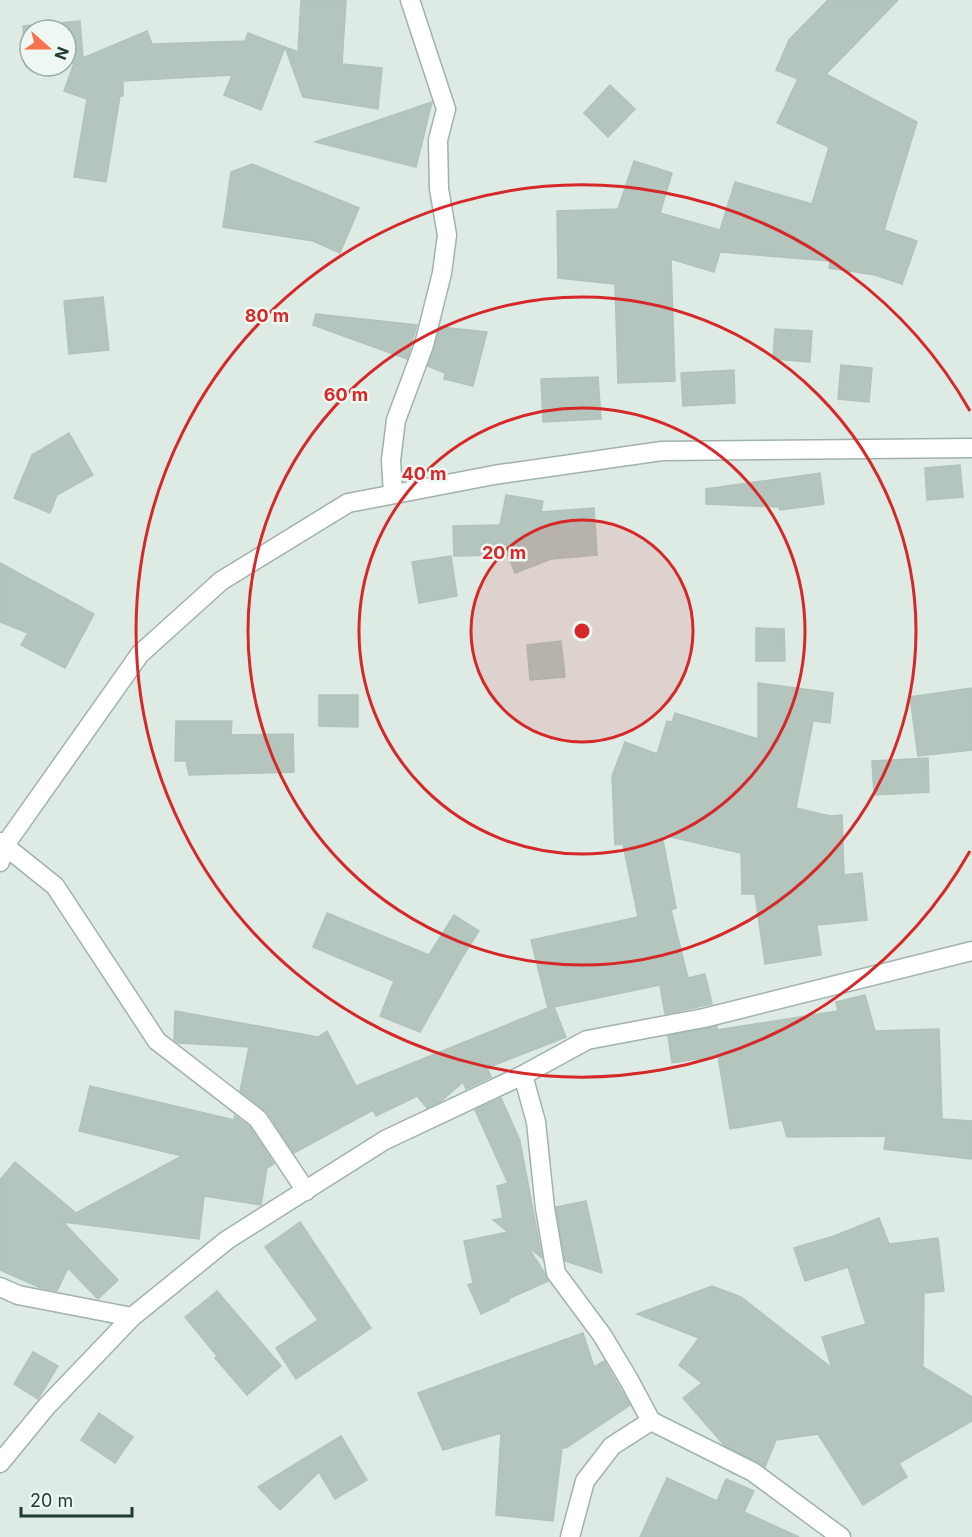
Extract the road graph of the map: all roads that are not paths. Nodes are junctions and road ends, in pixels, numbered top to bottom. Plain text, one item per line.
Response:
1 (410, 0) edge
2 (972, 448) edge
3 (393, 494) junction
4 (2, 850) edge
5 (972, 951) edge
6 (523, 1075) junction
7 (306, 1191) junction
8 (0, 1287) edge
9 (132, 1317) junction
10 (651, 1421) junction
11 (0, 1464) edge
12 (570, 1537) edge
13 (841, 1537) edge

1 - 3 street
2 - 3 street
3 - 4 street
4 - 7 street
5 - 6 street
6 - 7 street
6 - 10 street
7 - 9 street
8 - 9 street
9 - 11 street
10 - 12 street
10 - 13 street

